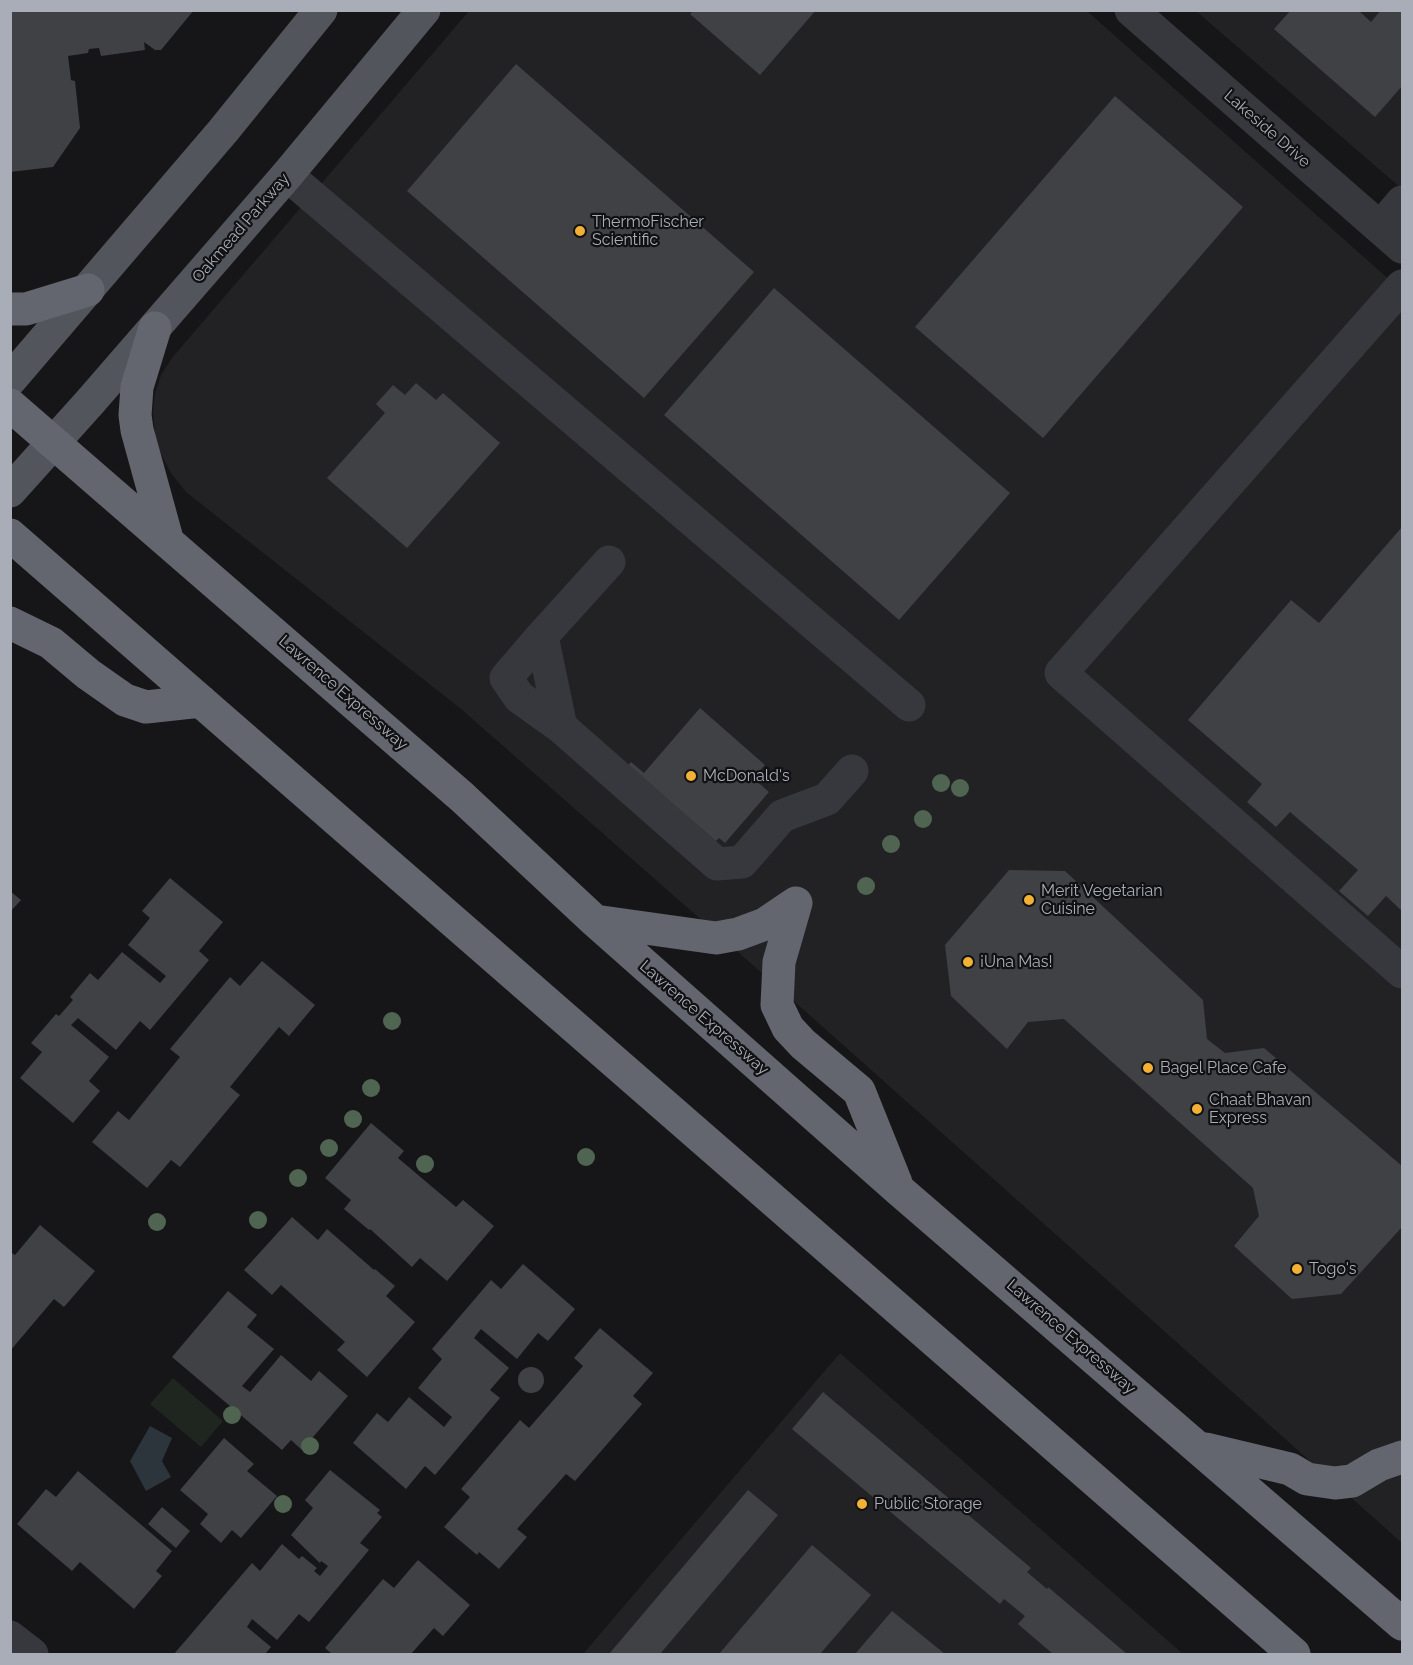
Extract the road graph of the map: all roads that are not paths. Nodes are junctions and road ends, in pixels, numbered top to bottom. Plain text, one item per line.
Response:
1 (321, 10) edge
2 (424, 10) edge
3 (1131, 10) edge
4 (287, 175) junction
5 (1402, 202) edge
6 (1391, 237) edge
7 (1402, 286) edge
8 (88, 290) junction
9 (10, 309) edge
10 (155, 328) junction
11 (10, 380) edge
12 (10, 405) edge
13 (54, 442) junction
14 (10, 491) edge
15 (10, 535) edge
16 (167, 539) junction
17 (609, 562) dead end
18 (10, 622) edge
19 (542, 636) junction
20 (201, 701) junction
21 (909, 705) dead end
22 (561, 727) junction
23 (852, 771) dead end
24 (595, 921) junction
25 (1402, 972) edge
26 (899, 1190) junction
27 (1200, 1448) junction
28 (1402, 1457) edge
29 (1402, 1624) edge
30 (10, 1637) edge
31 (32, 1654) edge
32 (1294, 1654) edge

1 - 8 main road
2 - 4 main road, Oakmead Parkway
3 - 6 street, Lakeside Drive
4 - 10 main road, Oakmead Parkway
4 - 21 street
5 - 6 street
7 - 25 street
8 - 9 highway
8 - 11 main road
10 - 13 main road, Oakmead Parkway
10 - 16 highway
12 - 13 highway, Lawrence Expressway
13 - 14 main road, Oakmead Parkway
13 - 16 highway, Lawrence Expressway
15 - 20 highway
16 - 24 highway, Lawrence Expressway
17 - 19 street
18 - 20 highway
19 - 22 street
19 - 22 street
20 - 32 highway
22 - 23 street
24 - 26 highway, Lawrence Expressway
24 - 26 highway
26 - 27 highway, Lawrence Expressway
27 - 28 highway
27 - 29 highway, Lawrence Expressway
30 - 31 street

